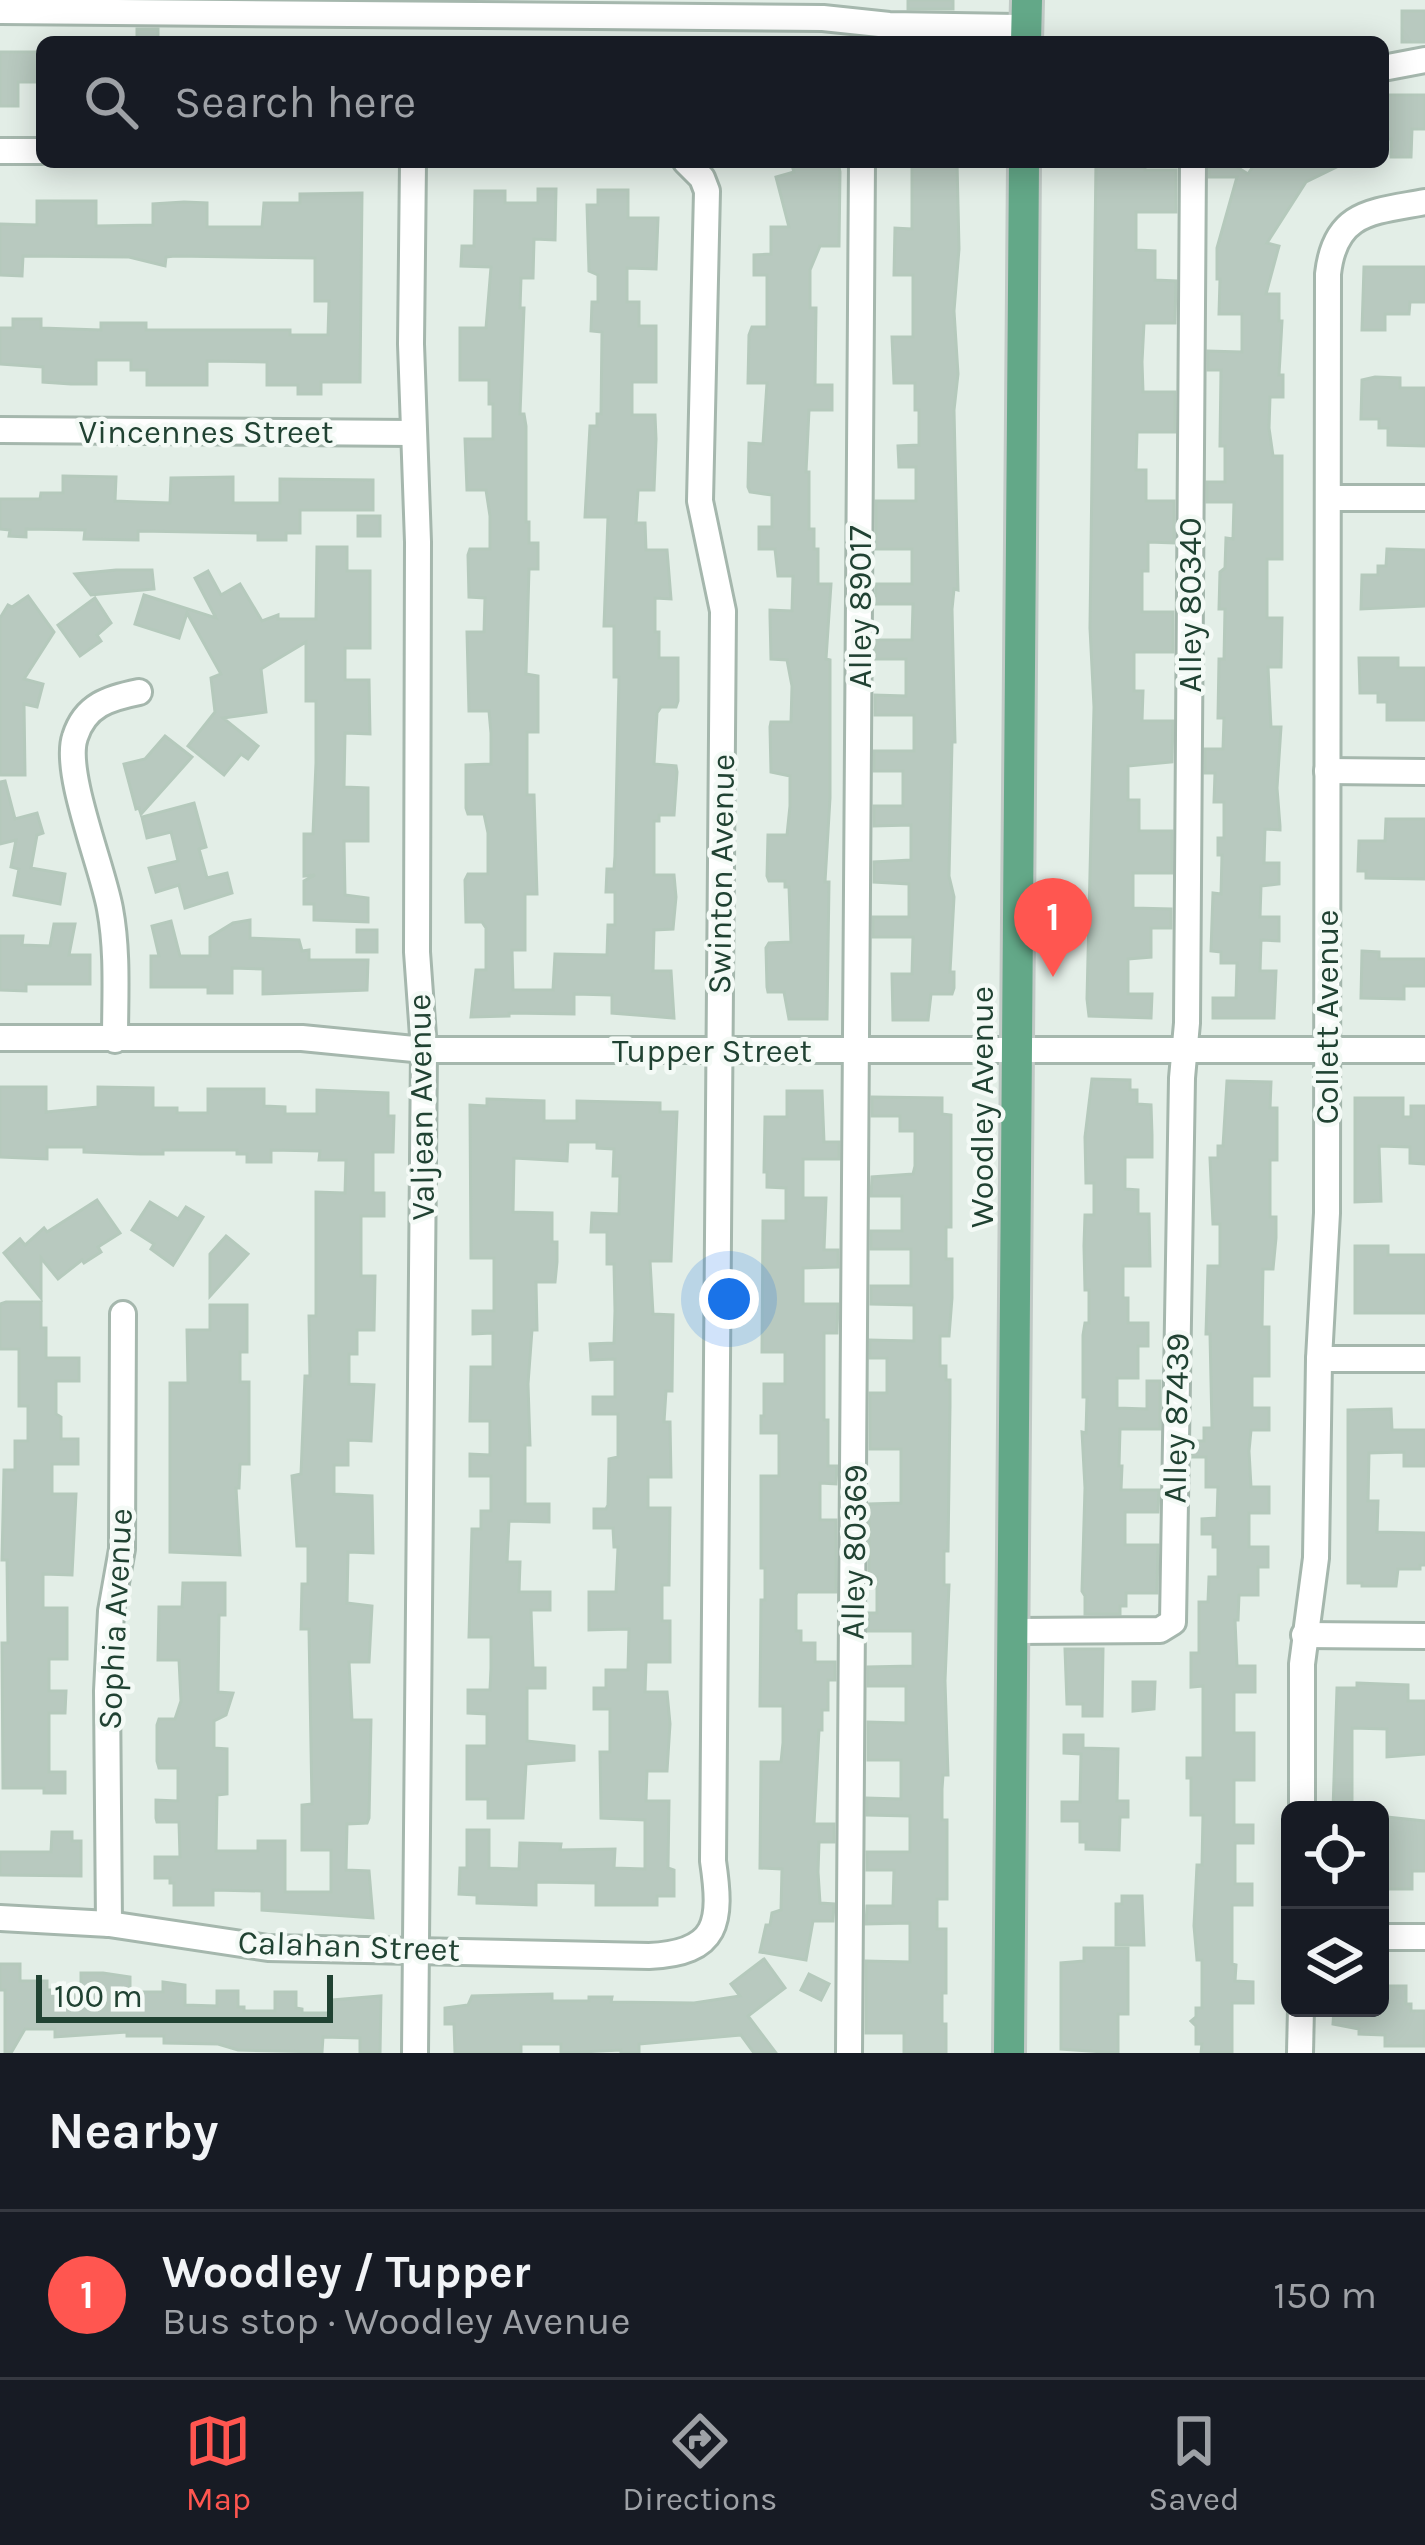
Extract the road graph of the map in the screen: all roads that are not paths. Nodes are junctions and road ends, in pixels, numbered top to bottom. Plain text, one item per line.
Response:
1 (412, 7) edge
2 (0, 11) edge
3 (1026, 23) edge
4 (863, 32) edge
5 (1425, 60) edge
6 (1389, 67) edge
7 (0, 151) edge
8 (36, 151) edge
9 (413, 168) edge
10 (692, 168) edge
11 (862, 168) edge
12 (1024, 168) edge
13 (1193, 168) edge
14 (1425, 202) edge
15 (0, 430) edge
16 (412, 434) junction
17 (1331, 498) junction
18 (1425, 498) edge
19 (139, 692) dead end
20 (1328, 771) junction
21 (1425, 772) edge
22 (0, 1038) edge
23 (115, 1040) junction
24 (1184, 1048) junction
25 (1326, 1048) junction
26 (424, 1050) junction
27 (1019, 1050) junction
28 (1425, 1050) edge
29 (719, 1052) junction
30 (858, 1052) junction
31 (123, 1314) dead end
32 (1319, 1359) junction
33 (1425, 1359) edge
34 (1011, 1631) junction
35 (1304, 1635) junction
36 (1425, 1636) edge
37 (1302, 1801) edge
38 (0, 1918) edge
39 (109, 1924) junction
40 (1389, 1937) edge
41 (1425, 1937) edge
42 (698, 1947) joint
43 (417, 1949) junction
44 (1300, 2017) edge
45 (415, 2053) edge
46 (849, 2053) edge
47 (1009, 2053) edge
48 (1300, 2053) edge

1 - 2 street
1 - 4 street
3 - 4 street
5 - 6 street
7 - 8 street
9 - 16 street, Valjean Avenue
10 - 29 street, Swinton Avenue
11 - 30 street, Alley 89017
12 - 27 main road, Woodley Avenue
13 - 24 street, Alley 80340
14 - 17 street, Collett Avenue
15 - 16 street, Vincennes Street
16 - 26 street, Valjean Avenue
17 - 18 street
17 - 20 street, Collett Avenue
19 - 23 street
20 - 21 street
20 - 25 street, Collett Avenue
22 - 23 street, Tupper Street
23 - 26 street, Tupper Street
24 - 25 street, Tupper Street
24 - 27 street, Tupper Street
24 - 34 street, Alley 87439
25 - 28 street, Tupper Street
25 - 32 street, Collett Avenue
26 - 29 street, Tupper Street
26 - 43 street, Valjean Avenue
27 - 30 street, Tupper Street
27 - 34 main road, Woodley Avenue
29 - 30 street, Tupper Street
29 - 42 street, Swinton Avenue
30 - 46 street, Alley 80369
31 - 39 street, Sophia Avenue
32 - 33 street
32 - 35 street, Collett Avenue
34 - 47 main road, Woodley Avenue
35 - 36 street
35 - 37 street, Collett Avenue
38 - 39 street, Calahan Street
39 - 43 street, Calahan Street
40 - 41 street
42 - 43 street, Calahan Street
43 - 45 street, Valjean Avenue
44 - 48 street

